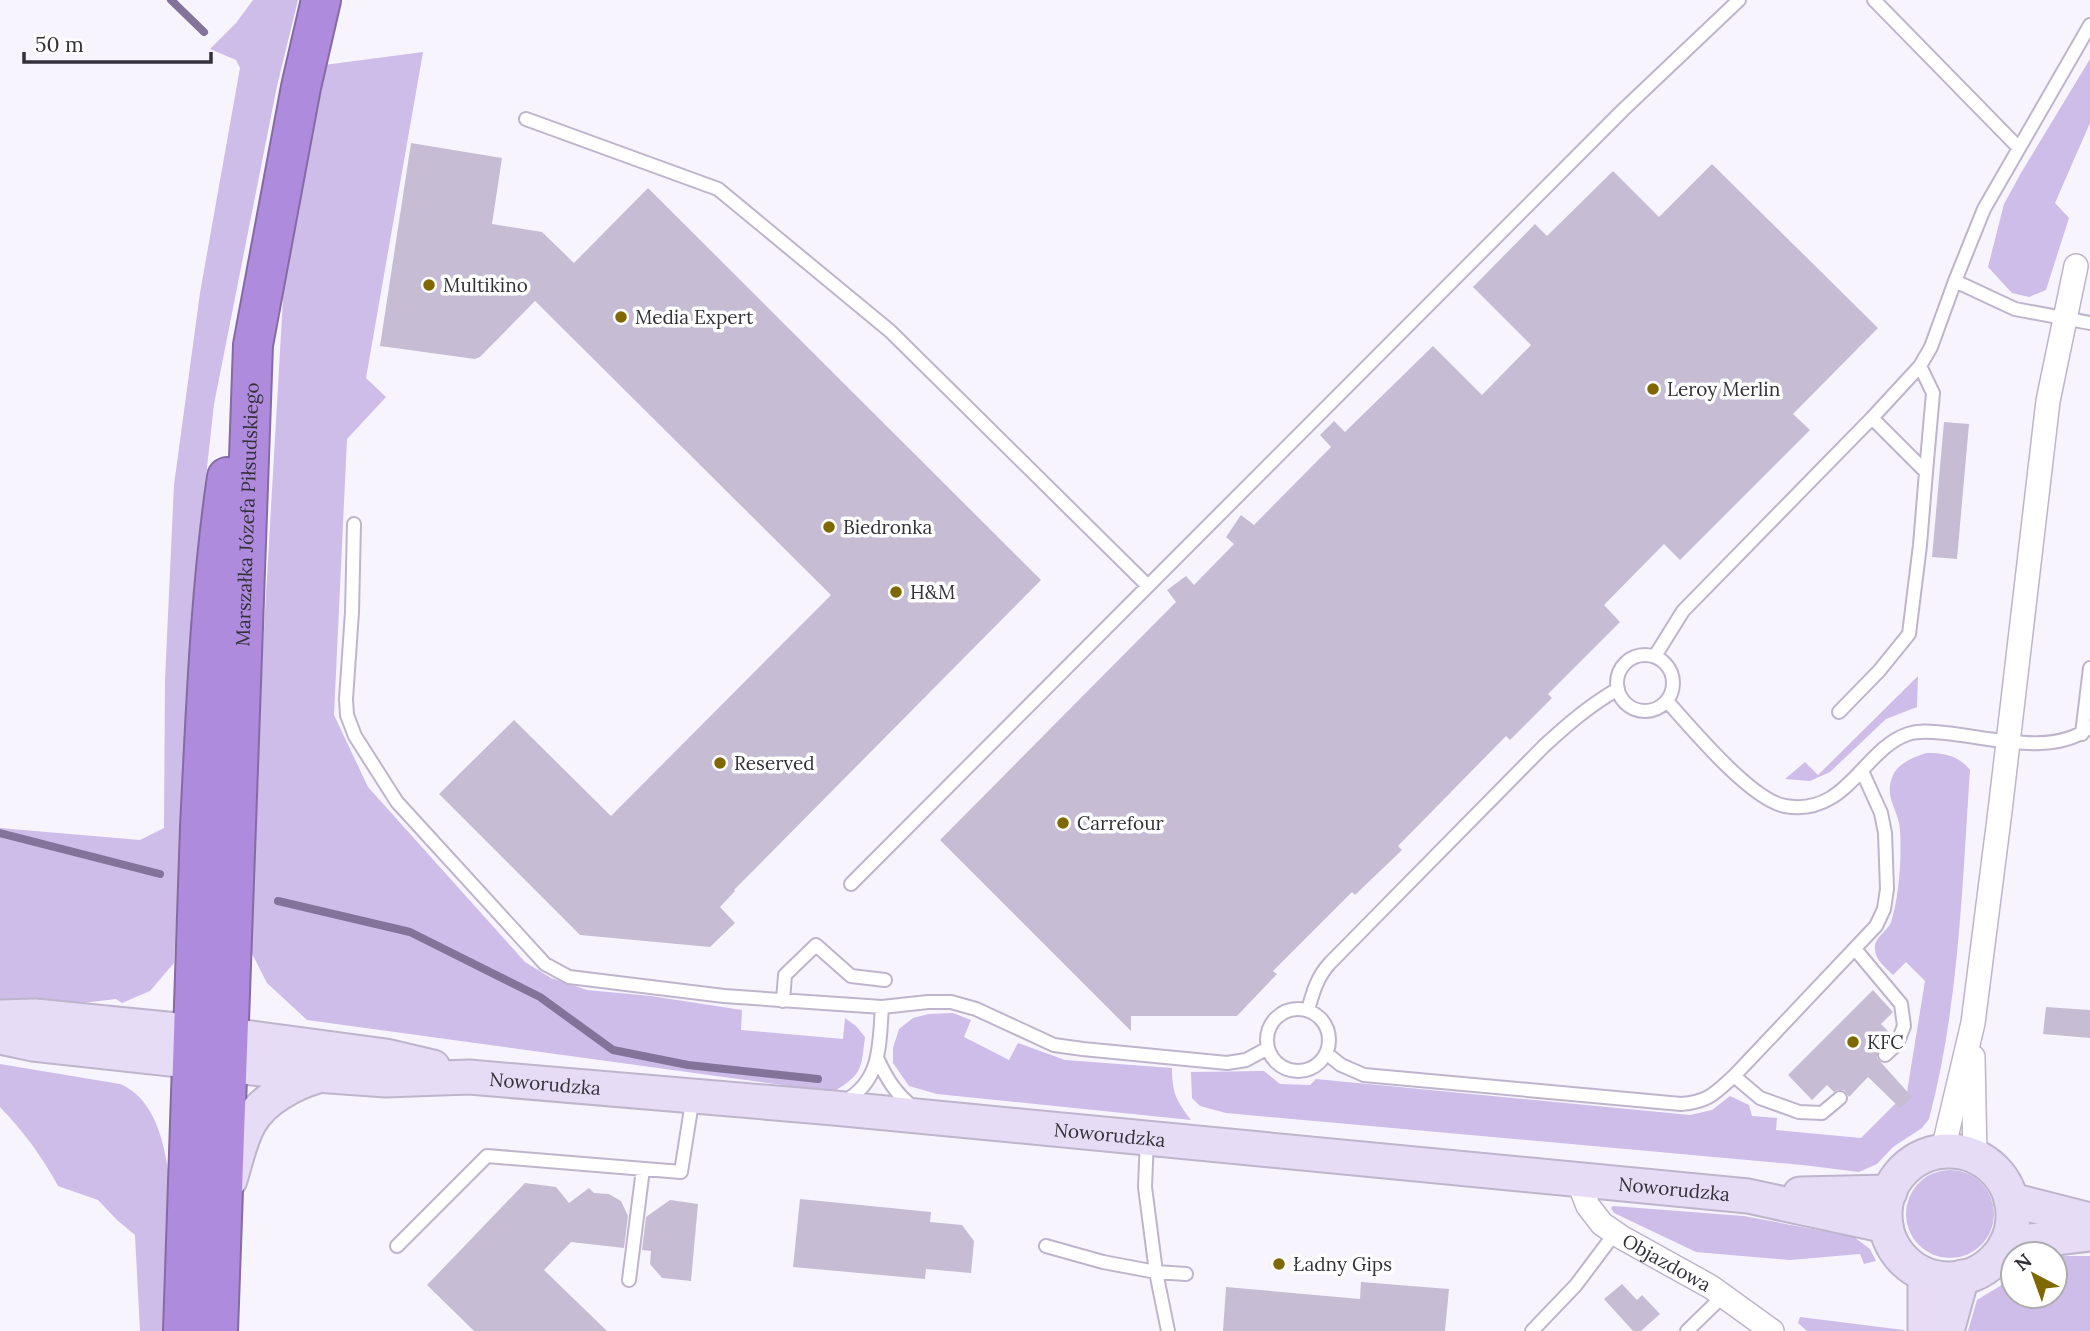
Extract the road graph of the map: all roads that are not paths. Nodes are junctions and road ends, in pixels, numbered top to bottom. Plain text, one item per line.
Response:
1 (321, 0) edge
2 (1739, 0) edge
3 (1874, 0) edge
4 (2090, 26) edge
5 (526, 118) dead end
6 (2018, 147) junction
7 (2076, 266) dead end
8 (1955, 281) junction
9 (2064, 318) junction
10 (2090, 323) edge
11 (253, 345) junction
12 (1920, 366) junction
13 (1872, 418) junction
14 (1926, 472) junction
15 (354, 524) dead end
16 (1148, 586) junction
17 (1655, 656) junction
18 (2090, 668) edge
19 (1618, 689) junction
20 (1667, 701) junction
21 (1839, 712) dead end
22 (2086, 730) edge
23 (2007, 741) junction
24 (1862, 771) junction
25 (851, 884) dead end
26 (1855, 949) junction
27 (885, 980) dead end
28 (783, 1000) junction
29 (882, 1007) junction
30 (1308, 1010) junction
31 (0, 1017) edge
32 (1973, 1023) junction
33 (0, 1037) edge
34 (210, 1048) junction
35 (1268, 1048) junction
36 (1326, 1053) junction
37 (1885, 1055) dead end
38 (878, 1060) junction
39 (321, 1076) junction
40 (469, 1076) junction
41 (1734, 1076) junction
42 (694, 1096) junction
43 (1840, 1098) dead end
44 (834, 1108) junction
45 (925, 1116) junction
46 (1147, 1138) junction
47 (1943, 1150) junction
48 (1975, 1156) junction
49 (643, 1169) junction
50 (1578, 1180) junction
51 (1889, 1192) junction
52 (1748, 1196) junction
53 (2011, 1200) junction
54 (223, 1202) junction
55 (2090, 1220) edge
56 (1885, 1226) junction
57 (1615, 1233) junction
58 (2090, 1234) edge
59 (2007, 1240) edge
60 (2040, 1240) edge
61 (397, 1246) dead end
62 (1046, 1246) dead end
63 (1999, 1254) edge
64 (1156, 1272) junction
65 (1186, 1274) dead end
66 (1925, 1275) junction
67 (1962, 1277) junction
68 (629, 1280) dead end
69 (1717, 1292) junction
70 (1689, 1330) edge
71 (183, 1331) edge
72 (218, 1331) edge
73 (1168, 1331) edge
74 (1532, 1331) edge
75 (1772, 1331) edge
76 (1925, 1331) edge
77 (1947, 1331) edge

1 - 11 highway, Marszałka Józefa Piłsudskiego
2 - 16 lane
3 - 6 lane
4 - 6 lane
5 - 16 lane
6 - 8 lane
7 - 9 street
8 - 9 lane
8 - 12 lane
9 - 10 lane
9 - 23 street
11 - 34 highway, Marszałka Józefa Piłsudskiego
11 - 34 highway, Marszałka Józefa Piłsudskiego
12 - 13 lane
12 - 14 lane
13 - 14 lane
13 - 17 lane
14 - 21 lane
15 - 28 lane
16 - 25 lane
17 - 19 lane
17 - 20 lane
18 - 22 lane
19 - 20 lane
19 - 30 lane
20 - 24 lane
22 - 23 lane
23 - 24 lane
23 - 32 street
24 - 26 lane
26 - 37 lane
26 - 41 lane
27 - 28 lane
28 - 29 lane
29 - 35 lane
29 - 38 lane
30 - 35 lane
30 - 36 lane
31 - 34 street, Noworudzka
32 - 47 street
32 - 48 street
33 - 34 street, Noworudzka
34 - 39 street, Noworudzka
34 - 40 street, Noworudzka
34 - 54 highway, Marszałka Józefa Piłsudskiego
34 - 71 highway, Marszałka Józefa Piłsudskiego
35 - 36 lane
36 - 41 lane
38 - 44 lane
38 - 45 lane
39 - 40 street, Noworudzka
39 - 54 street
40 - 42 street, Noworudzka
41 - 43 lane
42 - 44 street, Noworudzka
42 - 49 lane
44 - 45 street, Noworudzka
45 - 46 street, Noworudzka
46 - 50 street, Noworudzka
46 - 64 lane
47 - 48 street
47 - 51 street
48 - 53 street
49 - 61 lane
49 - 68 lane
50 - 52 street, Noworudzka
50 - 57 street, Objazdowa
51 - 52 street, Noworudzka
51 - 56 street
52 - 56 street, Noworudzka
53 - 55 street
53 - 59 street
54 - 72 highway, Marszałka Józefa Piłsudskiego
56 - 66 street
57 - 69 street, Objazdowa
57 - 74 lane
58 - 60 street
62 - 64 lane
63 - 67 street
64 - 65 lane
64 - 73 lane
66 - 67 street
66 - 76 street
67 - 77 street
69 - 70 lane
69 - 75 street, Objazdowa

